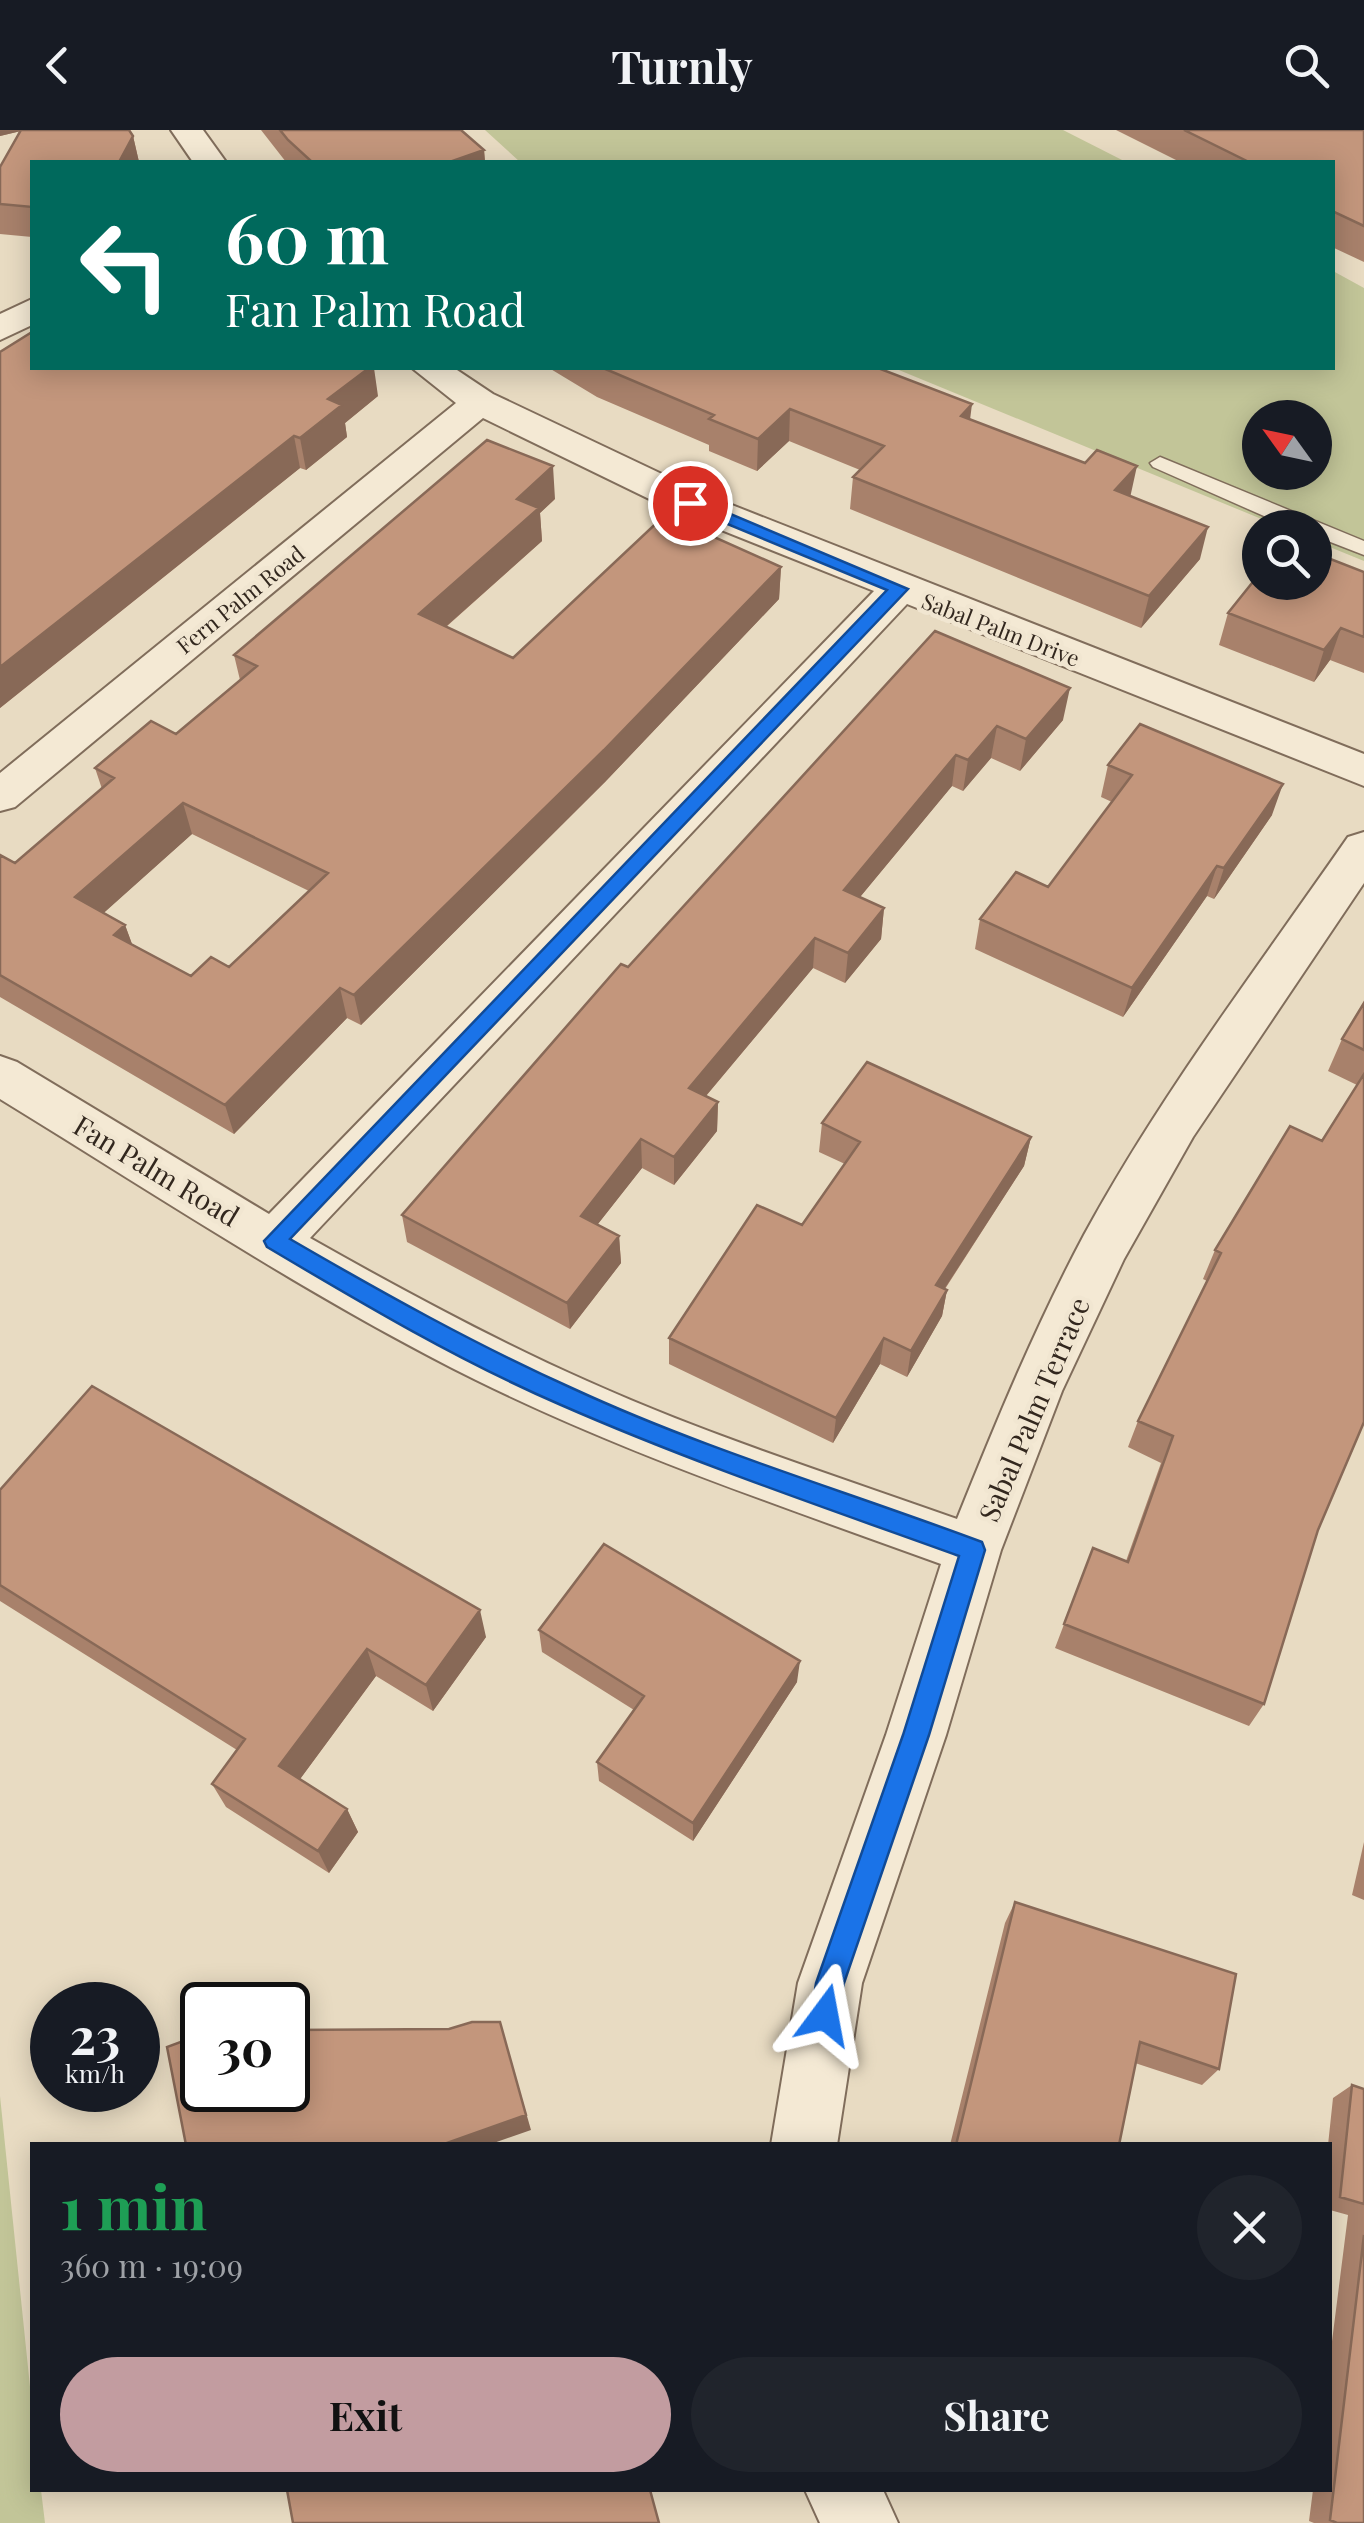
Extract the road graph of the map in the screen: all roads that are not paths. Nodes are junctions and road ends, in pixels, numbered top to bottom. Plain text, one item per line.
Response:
1 (187, 130) edge
2 (208, 160) edge
3 (30, 311) edge
4 (0, 329) edge
5 (433, 370) edge
6 (480, 402) junction
7 (1160, 464) dead end
8 (1269, 510) edge
9 (1332, 536) edge
10 (1364, 548) edge
11 (899, 589) junction
12 (1364, 771) edge
13 (0, 796) edge
14 (1364, 848) edge
15 (0, 1075) edge
16 (275, 1241) junction
17 (973, 1550) junction
18 (804, 2142) edge
19 (842, 2492) edge
20 (862, 2523) edge

1 - 2 street
3 - 4 street
5 - 6 street, Sabal Palm Drive
6 - 11 street, Sabal Palm Drive
6 - 13 street, Fern Palm Road
7 - 8 lane
9 - 10 lane
11 - 12 street, Sabal Palm Drive
11 - 16 street
14 - 17 street, Sabal Palm Terrace
15 - 16 street, Fan Palm Road
16 - 17 street, Fan Palm Road
17 - 18 street, Sabal Palm Terrace
19 - 20 street

